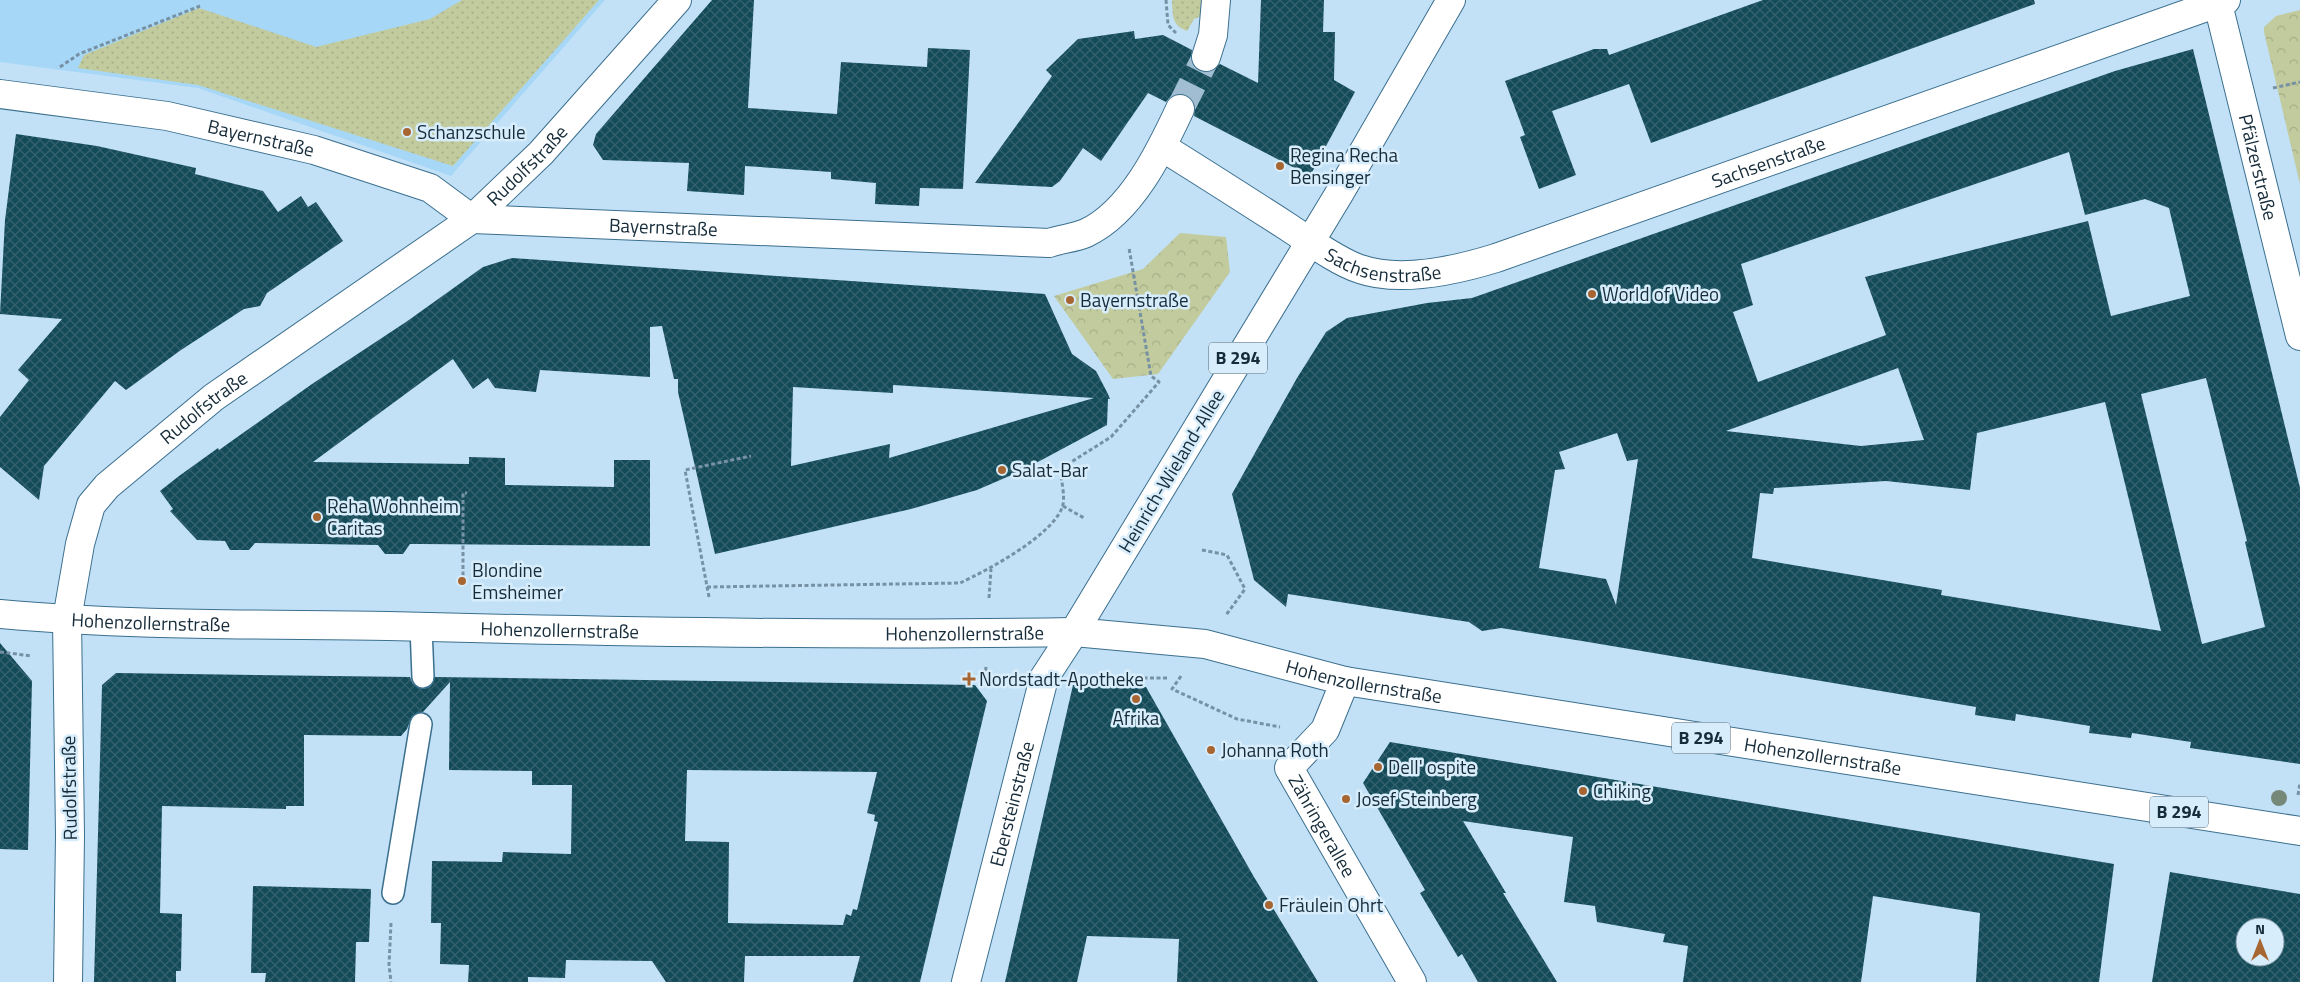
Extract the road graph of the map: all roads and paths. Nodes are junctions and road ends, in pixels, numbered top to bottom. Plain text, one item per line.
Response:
1 (677, 0) edge
2 (1216, 0) edge
3 (1451, 0) edge
4 (2220, 1) edge
5 (200, 6) dead end
6 (1206, 56) tunnel mouth
7 (2300, 82) edge
8 (2278, 87) dead end
9 (8, 95) edge
10 (1180, 109) tunnel mouth
11 (1162, 147) junction
12 (472, 219) junction
13 (1309, 241) junction
14 (1131, 261) dead end
15 (2300, 336) edge
16 (751, 456) dead end
17 (467, 493) dead end
18 (1063, 506) junction
19 (1084, 518) dead end
20 (1202, 550) dead end
21 (463, 582) dead end
22 (707, 587) junction
23 (0, 614) edge
24 (67, 619) junction
25 (421, 627) junction
26 (716, 632) junction
27 (1074, 632) junction
28 (1205, 644) junction
29 (423, 677) dead end
30 (1044, 678) junction
31 (1180, 678) junction
32 (1344, 682) junction
33 (421, 724) dead end
34 (1325, 730) junction
35 (2300, 783) edge
36 (2298, 795) dead end
37 (2300, 831) edge
38 (393, 893) joint
39 (68, 982) edge
40 (392, 982) edge
41 (966, 982) edge
42 (1412, 982) edge

1 - 12 street, Rudolfstraße
2 - 6 street
3 - 13 street, Heinrich-Wieland-Allee / B 294
4 - 13 street, Sachsenstraße
4 - 15 street, Pfälzerstraße
5 - 9 path
7 - 8 path
9 - 12 street, Bayernstraße
10 - 11 street, Bayernstraße
11 - 12 street, Bayernstraße
11 - 13 street
12 - 24 street, Rudolfstraße
13 - 27 street, Heinrich-Wieland-Allee / B 294
14 - 18 path
16 - 22 path
17 - 21 path
18 - 19 path
18 - 22 path
20 - 28 path
22 - 26 path
23 - 24 street, Hohenzollernstraße
24 - 25 street, Hohenzollernstraße
24 - 39 street, Rudolfstraße
25 - 26 street, Hohenzollernstraße
25 - 29 lane
26 - 27 street, Hohenzollernstraße
27 - 28 street, Hohenzollernstraße / B 294
27 - 30 street, Ebersteinstraße
28 - 31 path
28 - 32 street, Hohenzollernstraße / B 294
30 - 31 path
30 - 41 street, Ebersteinstraße
31 - 34 path
32 - 34 street, Zähringerallee
32 - 37 street, Hohenzollernstraße / B 294
33 - 38 lane
34 - 42 street, Zähringerallee
35 - 36 path
38 - 40 path

